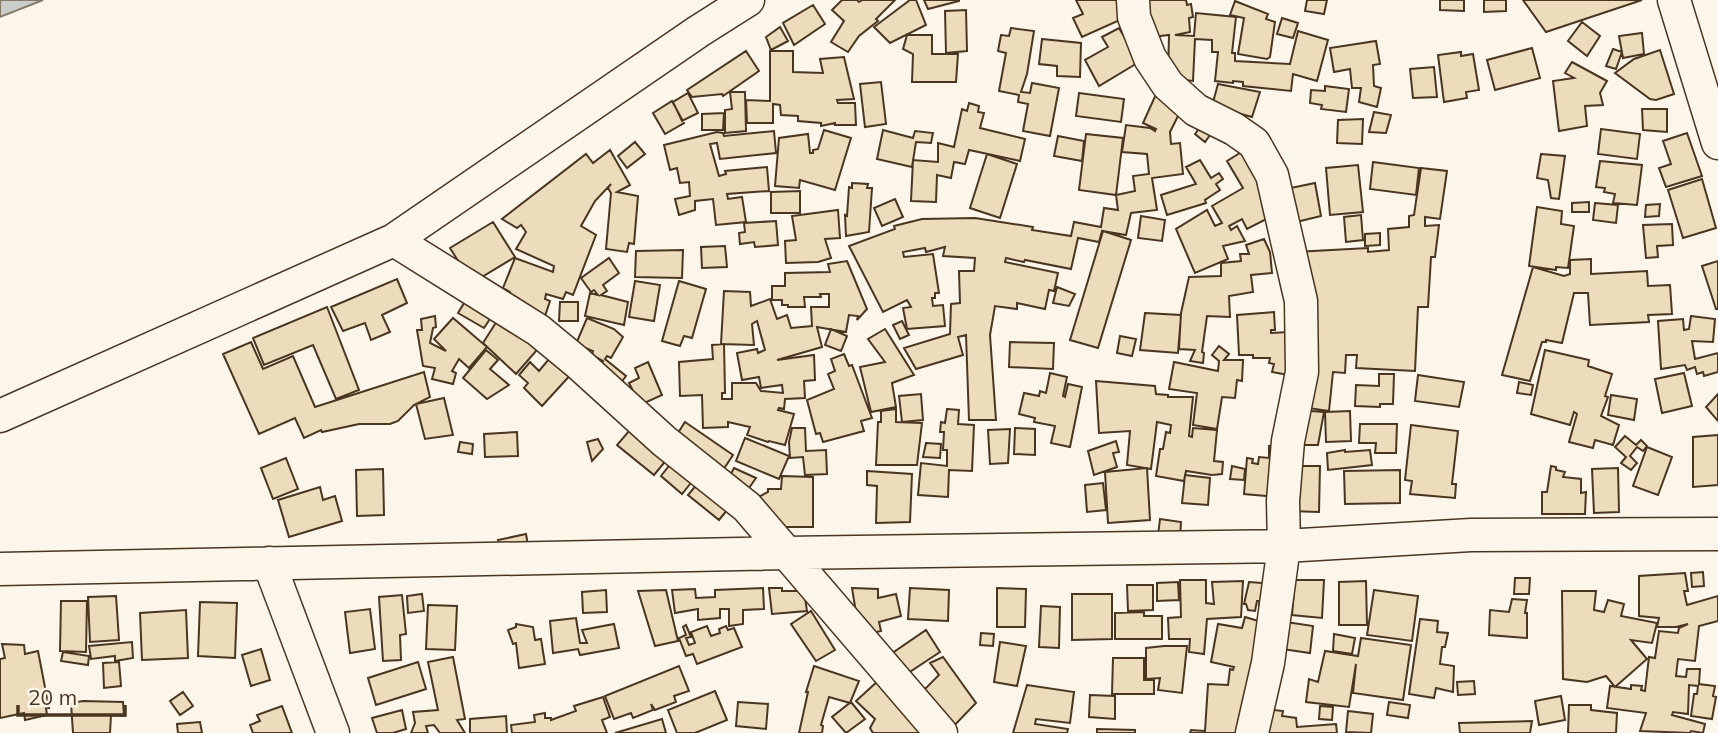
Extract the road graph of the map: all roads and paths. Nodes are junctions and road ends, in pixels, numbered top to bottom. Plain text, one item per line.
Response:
1 (748, 0) edge
2 (1133, 0) edge
3 (1674, 0) edge
4 (1713, 113) edge
5 (1718, 143) edge
6 (394, 240) junction
7 (0, 416) edge
8 (1718, 534) edge
9 (1284, 546) junction
10 (785, 552) junction
11 (270, 563) junction
12 (0, 569) edge
13 (333, 733) edge
14 (941, 733) edge
15 (1252, 733) edge

1 - 6 street
2 - 9 street
3 - 4 street
4 - 5 street
6 - 7 street
6 - 10 street
8 - 9 street
9 - 10 street
9 - 15 street
10 - 11 street
10 - 14 street
11 - 12 street
11 - 13 street

